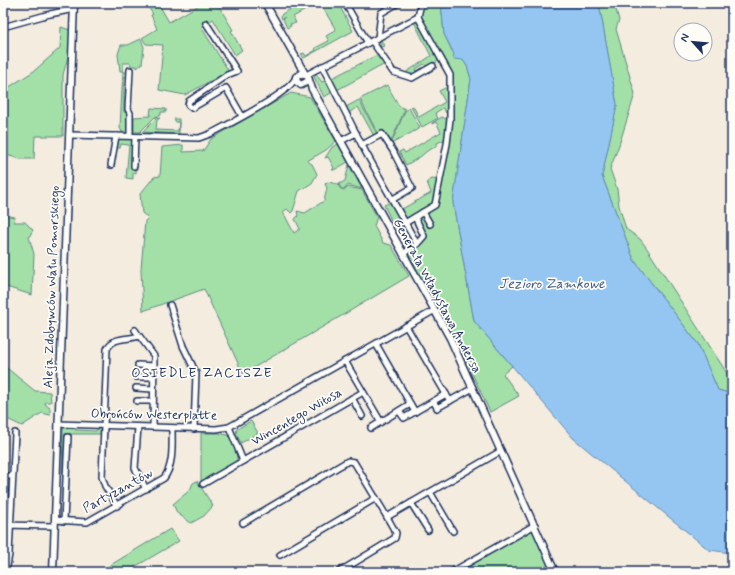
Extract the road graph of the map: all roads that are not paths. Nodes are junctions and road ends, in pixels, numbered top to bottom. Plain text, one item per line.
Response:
1 (265, 3) edge
2 (345, 3) edge
3 (398, 3) edge
4 (422, 3) edge
5 (74, 6) edge
6 (418, 17) junction
7 (206, 23) dead end
8 (3, 27) edge
9 (378, 38) junction
10 (370, 42) junction
11 (437, 63) junction
12 (322, 66) junction
13 (130, 70) dead end
14 (302, 79) junction
15 (221, 81) junction
16 (226, 88) junction
17 (276, 96) junction
18 (242, 116) junction
19 (356, 133) junction
20 (69, 135) junction
21 (116, 136) junction
22 (133, 136) junction
23 (341, 141) junction
24 (362, 145) junction
25 (111, 165) dead end
26 (134, 166) dead end
27 (393, 199) junction
28 (423, 212) junction
29 (415, 217) junction
30 (405, 223) junction
31 (430, 224) dead end
32 (417, 244) junction
33 (403, 254) junction
34 (170, 305) dead end
35 (435, 310) junction
36 (406, 326) junction
37 (135, 330) dead end
38 (139, 336) junction
39 (376, 344) junction
40 (345, 361) junction
41 (138, 365) dead end
42 (154, 366) junction
43 (137, 377) dead end
44 (153, 377) junction
45 (136, 388) dead end
46 (473, 388) junction
47 (153, 389) junction
48 (363, 392) junction
49 (446, 394) junction
50 (352, 398) junction
51 (136, 401) dead end
52 (153, 401) junction
53 (450, 401) junction
54 (434, 402) junction
55 (410, 404) junction
56 (399, 411) junction
57 (415, 412) junction
58 (362, 416) dead end
59 (381, 422) junction
60 (58, 424) junction
61 (104, 425) junction
62 (138, 427) junction
63 (154, 427) junction
64 (228, 427) junction
65 (172, 428) junction
66 (371, 428) dead end
67 (194, 429) junction
68 (15, 433) dead end
69 (68, 437) dead end
70 (501, 451) junction
71 (243, 461) junction
72 (3, 476) edge
73 (12, 476) junction
74 (203, 484) dead end
75 (146, 489) junction
76 (430, 492) junction
77 (376, 498) junction
78 (411, 503) junction
79 (117, 506) junction
80 (387, 517) junction
81 (64, 521) junction
82 (55, 523) junction
83 (243, 523) dead end
84 (3, 525) edge
85 (10, 525) junction
86 (534, 525) junction
87 (428, 530) dead end
88 (453, 531) dead end
89 (280, 555) dead end
90 (4, 572) edge
91 (53, 572) edge
92 (339, 572) edge
93 (452, 572) edge
94 (555, 572) edge

1 - 14 main road, Generała Władysława Andersa
2 - 10 street
3 - 9 street
4 - 6 street
5 - 8 street
5 - 20 main road, Aleja Zdobywców Wału Pomorskiego
6 - 9 street
6 - 11 street
7 - 15 street
9 - 10 street
10 - 11 street
10 - 12 street
11 - 28 street
12 - 14 street
12 - 19 street
13 - 22 street
14 - 17 street
14 - 17 street
14 - 23 main road, Generała Władysława Andersa
15 - 16 street
15 - 16 street
16 - 18 street
17 - 18 street
18 - 22 street
19 - 23 street
19 - 24 street
20 - 21 street
20 - 60 main road, Aleja Zdobywców Wału Pomorskiego
21 - 22 street
21 - 25 street
22 - 26 street
23 - 33 main road, Generała Władysława Andersa
24 - 27 street
24 - 27 street
27 - 30 street
28 - 29 street
28 - 31 street
29 - 30 street
29 - 32 street
30 - 32 street
32 - 33 street
33 - 35 main road, Generała Władysława Andersa
34 - 67 street
35 - 36 street, Obrońców Westerplatte
35 - 46 main road, Generała Władysława Andersa
36 - 39 street, Obrońców Westerplatte
36 - 49 street
37 - 38 street
38 - 42 street
38 - 61 street
39 - 40 street, Obrońców Westerplatte
39 - 55 street
40 - 48 street, Wincentego Witosa
40 - 64 street, Obrońców Westerplatte
41 - 42 street
42 - 44 street
43 - 44 street
44 - 47 street
45 - 47 street
46 - 53 street
46 - 70 main road, Generała Władysława Andersa
47 - 52 street
48 - 50 street, Wincentego Witosa
48 - 59 street, Wincentego Witosa
49 - 53 street
49 - 54 street
50 - 58 street
50 - 71 street, Wincentego Witosa
51 - 52 street
52 - 63 street
53 - 54 street
54 - 57 street
55 - 56 street
55 - 57 street
56 - 57 street
56 - 59 street
59 - 66 street
60 - 61 street, Obrońców Westerplatte
60 - 82 main road, Aleja Zdobywców Wału Pomorskiego
61 - 62 street, Obrońców Westerplatte
61 - 79 street
62 - 63 street, Obrońców Westerplatte
62 - 75 street
63 - 65 street, Obrońców Westerplatte
64 - 67 street, Obrońców Westerplatte
64 - 71 street, Wincentego Witosa
65 - 67 street, Obrońców Westerplatte
65 - 75 street, Partyzantów
68 - 73 street
69 - 81 street
70 - 76 street
70 - 86 main road, Generała Władysława Andersa
71 - 74 street, Wincentego Witosa
72 - 73 street
73 - 85 street
75 - 79 street, Partyzantów
76 - 78 street
76 - 88 street
77 - 80 street
77 - 83 street
77 - 89 street
78 - 80 street
78 - 87 street
79 - 81 street, Partyzantów
80 - 92 street
81 - 82 street, Partyzantów
82 - 85 street, Partyzantów
82 - 91 main road, Aleja Zdobywców Wału Pomorskiego
84 - 85 street, Partyzantów
85 - 90 street
86 - 93 street
86 - 94 main road, Generała Władysława Andersa

